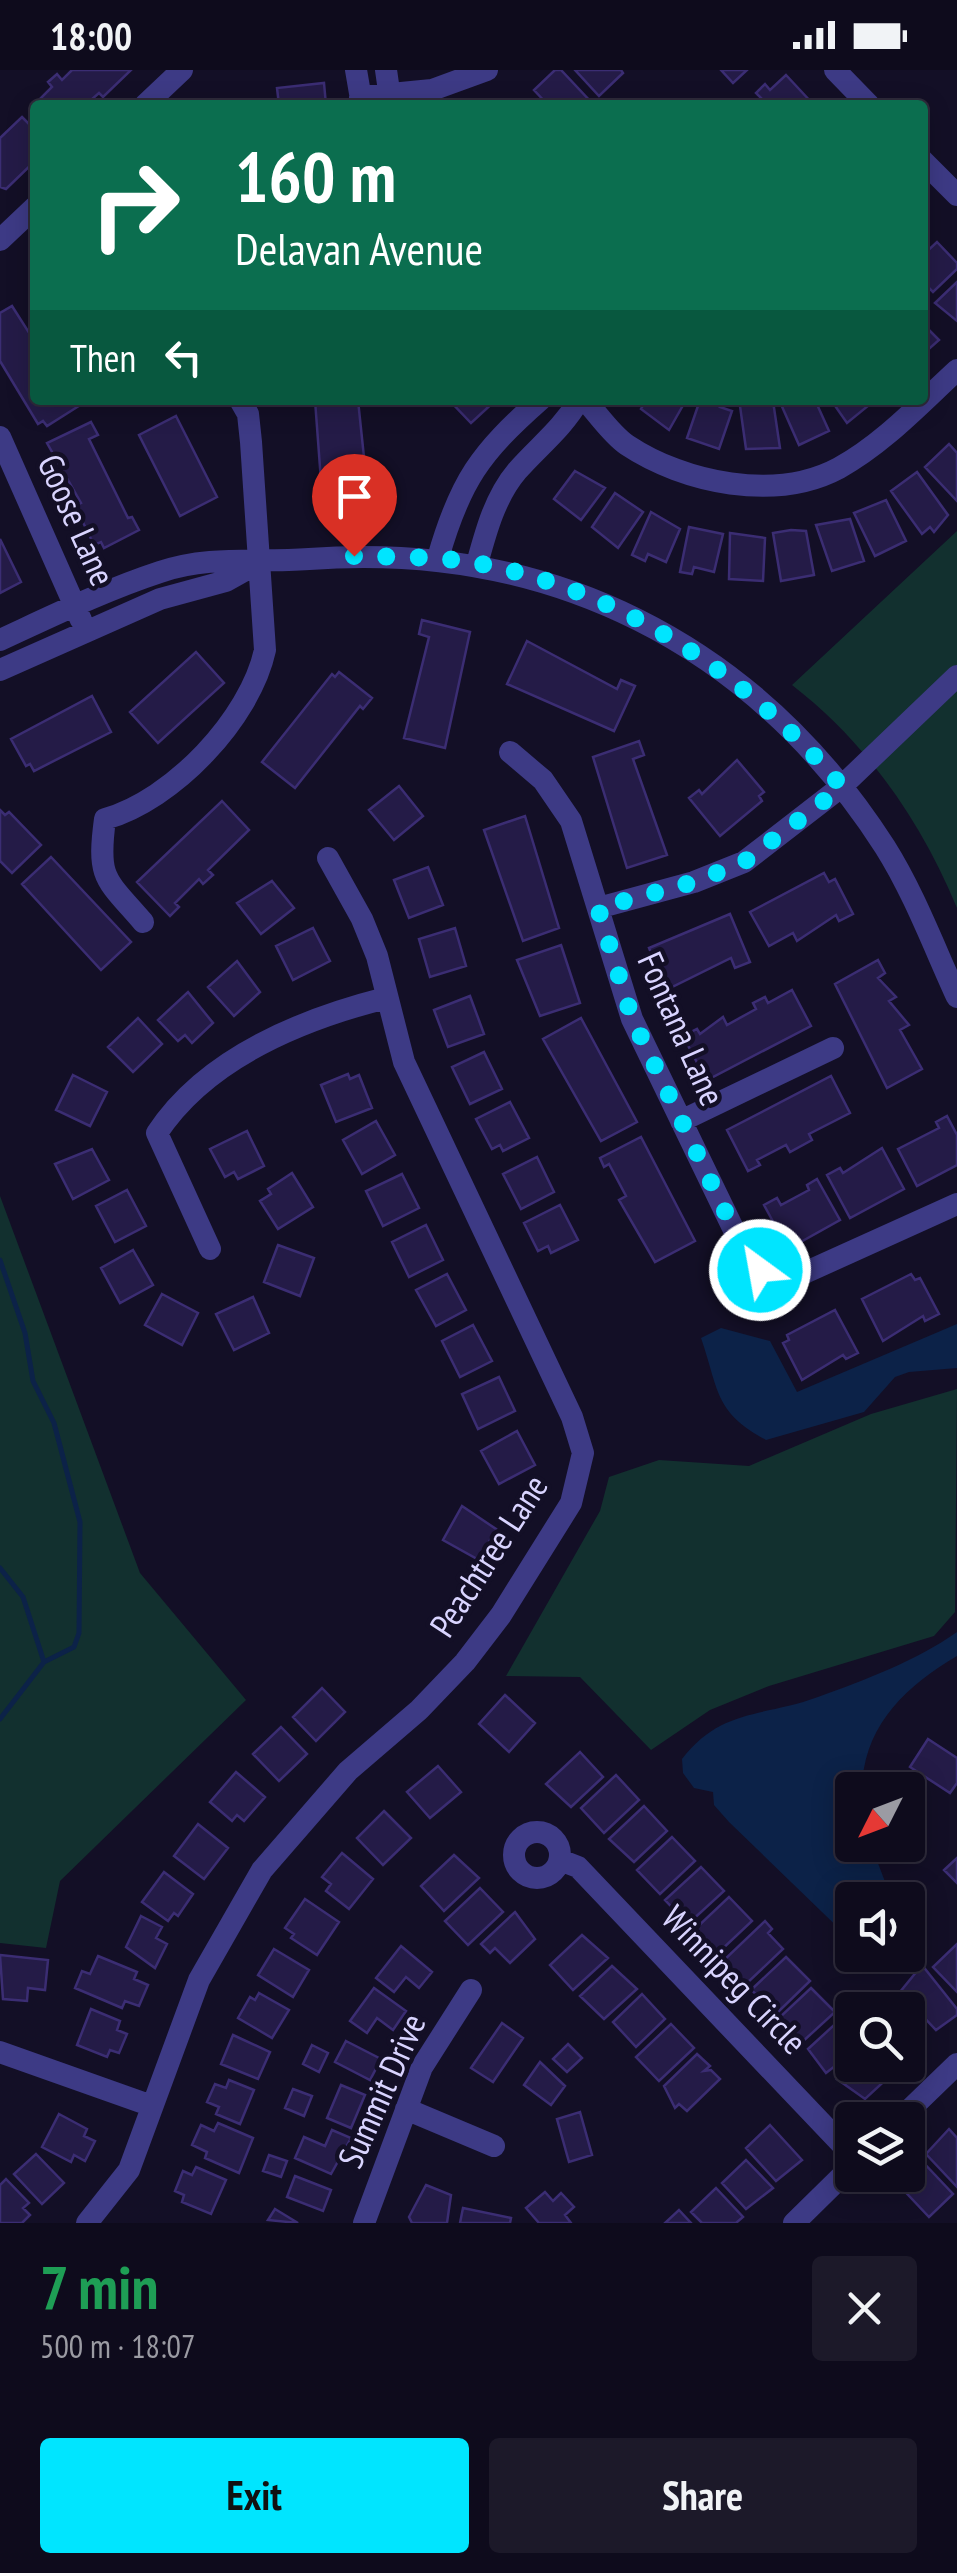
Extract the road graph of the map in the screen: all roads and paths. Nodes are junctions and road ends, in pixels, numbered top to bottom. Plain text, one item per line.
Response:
1 (182, 70) edge
2 (356, 70) edge
3 (386, 70) edge
4 (487, 70) edge
5 (835, 70) edge
6 (150, 100) edge
7 (361, 100) edge
8 (390, 100) edge
9 (861, 100) edge
10 (928, 166) edge
11 (957, 195) edge
12 (30, 212) edge
13 (0, 240) edge
14 (957, 370) edge
15 (928, 397) edge
16 (243, 405) edge
17 (534, 405) edge
18 (579, 405) edge
19 (587, 405) edge
20 (919, 405) edge
21 (0, 438) edge
22 (438, 558) junction
23 (258, 563) junction
24 (477, 564) junction
25 (76, 606) junction
26 (86, 633) junction
27 (0, 640) edge
28 (0, 670) edge
29 (957, 676) edge
30 (510, 752) dead end
31 (842, 787) junction
32 (328, 858) dead end
33 (598, 908) junction
34 (143, 922) dead end
35 (957, 996) edge
36 (386, 998) junction
37 (833, 1048) dead end
38 (682, 1121) junction
39 (957, 1204) edge
40 (210, 1250) dead end
41 (560, 1860) dead end
42 (471, 1990) dead end
43 (0, 2052) edge
44 (957, 2064) edge
45 (918, 2102) edge
46 (152, 2106) junction
47 (406, 2110) junction
48 (835, 2137) edge
49 (494, 2146) dead end
50 (835, 2183) edge
51 (87, 2223) edge
52 (364, 2223) edge
53 (794, 2223) edge

1 - 6 street
2 - 7 street
3 - 8 street
4 - 8 street
5 - 9 street
10 - 11 street
12 - 13 street
14 - 15 street
16 - 23 street
17 - 22 street
18 - 24 street
19 - 20 street
21 - 25 street, Goose Lane
22 - 23 street
22 - 24 street
23 - 25 street
23 - 26 street
23 - 34 street
24 - 31 street
25 - 26 street, Goose Lane
25 - 27 street
26 - 28 street
29 - 31 street
30 - 33 street, Fontana Lane
31 - 33 street
31 - 35 street
32 - 36 street, Peachtree Lane
33 - 38 street, Fontana Lane
36 - 40 street
36 - 46 street, Peachtree Lane
37 - 38 street
38 - 39 street, Fontana Lane
41 - 48 street, Winnipeg Circle
42 - 47 street, Summit Drive
43 - 46 street
44 - 45 street
46 - 51 street, Peachtree Lane
47 - 49 street
47 - 52 street, Summit Drive
50 - 53 street

